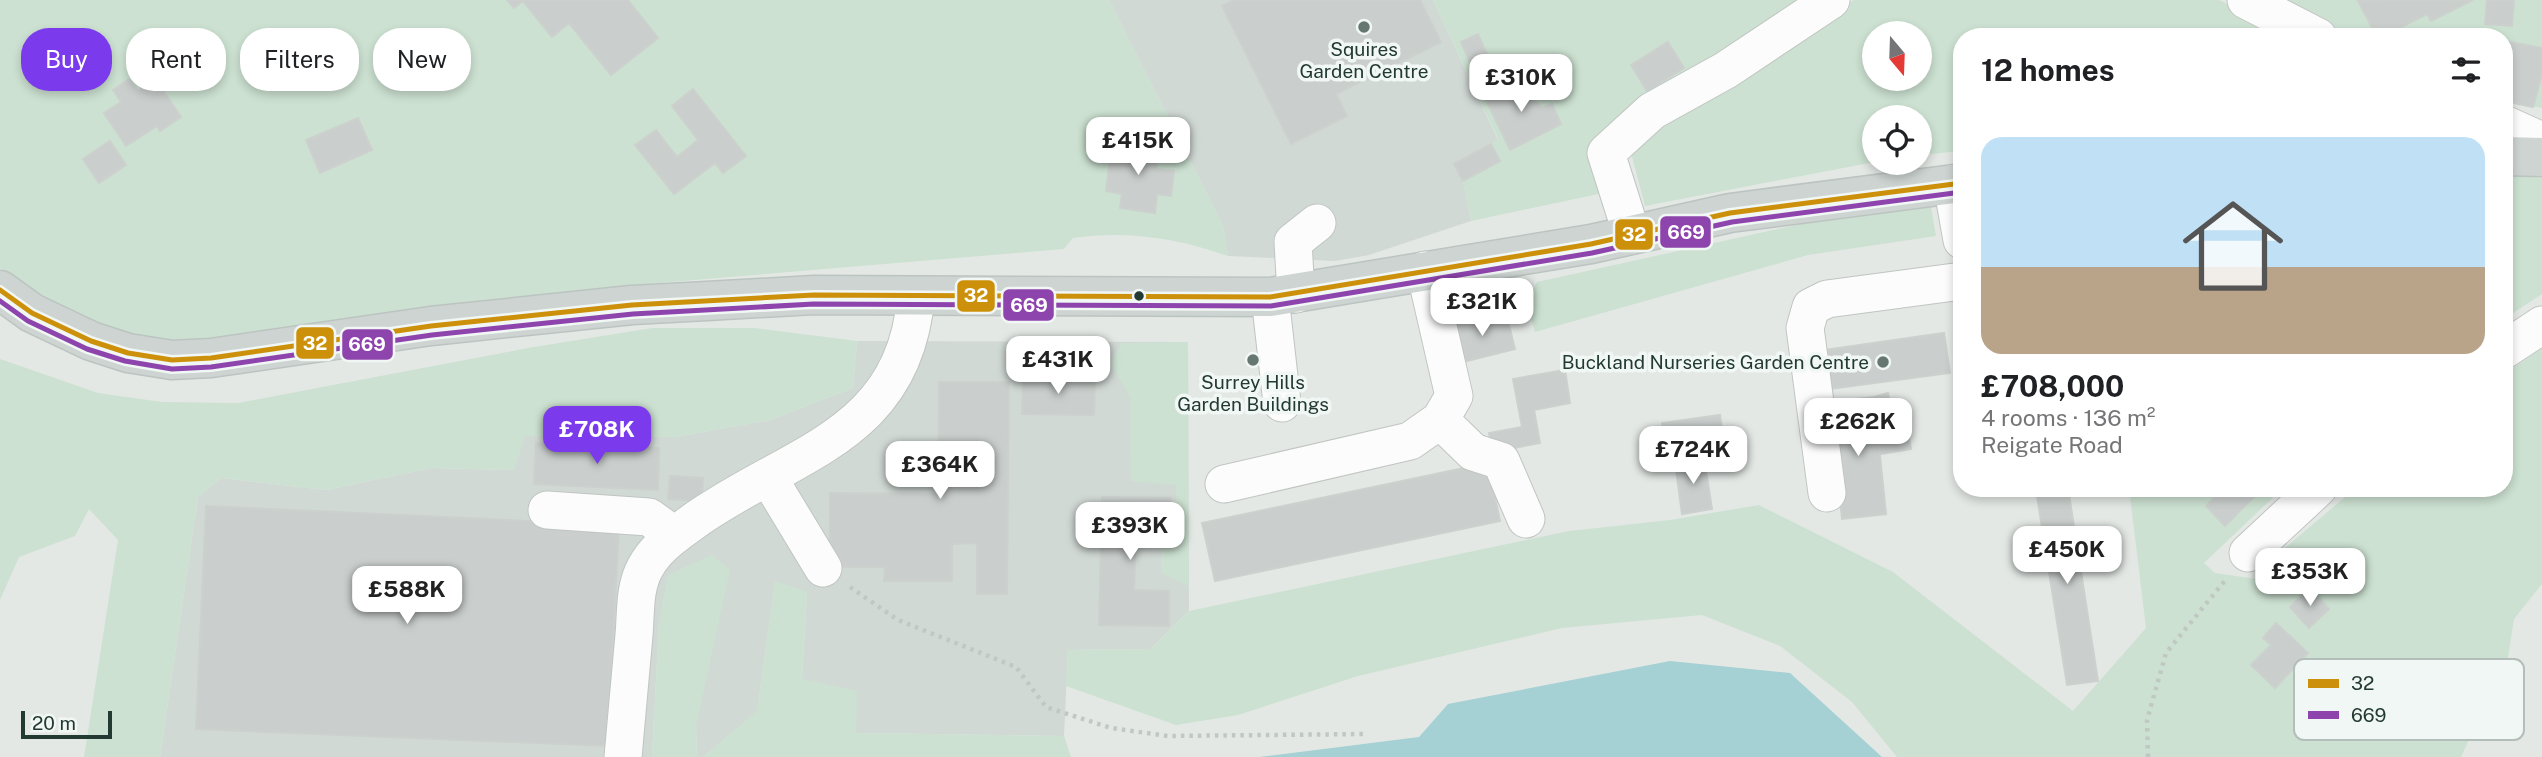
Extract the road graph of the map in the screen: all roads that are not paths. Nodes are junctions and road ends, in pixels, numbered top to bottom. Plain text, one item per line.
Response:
1 (1831, 0) edge
2 (2246, 0) edge
3 (2300, 28) edge
4 (2513, 128) edge
5 (2542, 141) edge
6 (2513, 156) edge
7 (2542, 157) edge
8 (1953, 184) edge
9 (1317, 223) dead end
10 (1632, 235) junction
11 (1425, 270) junction
12 (1953, 282) edge
13 (0, 290) edge
14 (916, 296) junction
15 (1283, 296) junction
16 (2542, 325) edge
17 (2513, 344) edge
18 (1282, 403) dead end
19 (1440, 420) junction
20 (768, 477) junction
21 (1224, 484) dead end
22 (1826, 493) dead end
23 (2308, 497) edge
24 (547, 510) dead end
25 (1526, 519) dead end
26 (674, 535) junction
27 (2248, 554) road end
28 (823, 568) road end
29 (623, 757) edge

1 - 10 street
2 - 3 street
4 - 5 street
6 - 7 main road
8 - 10 main road
9 - 15 street
10 - 11 main road
11 - 15 main road
11 - 19 street
12 - 22 street
13 - 14 main road
14 - 15 main road
14 - 20 street
15 - 18 street
16 - 17 street
19 - 21 street
19 - 25 street
20 - 26 street
20 - 28 street
23 - 27 street
24 - 26 street
26 - 29 street

